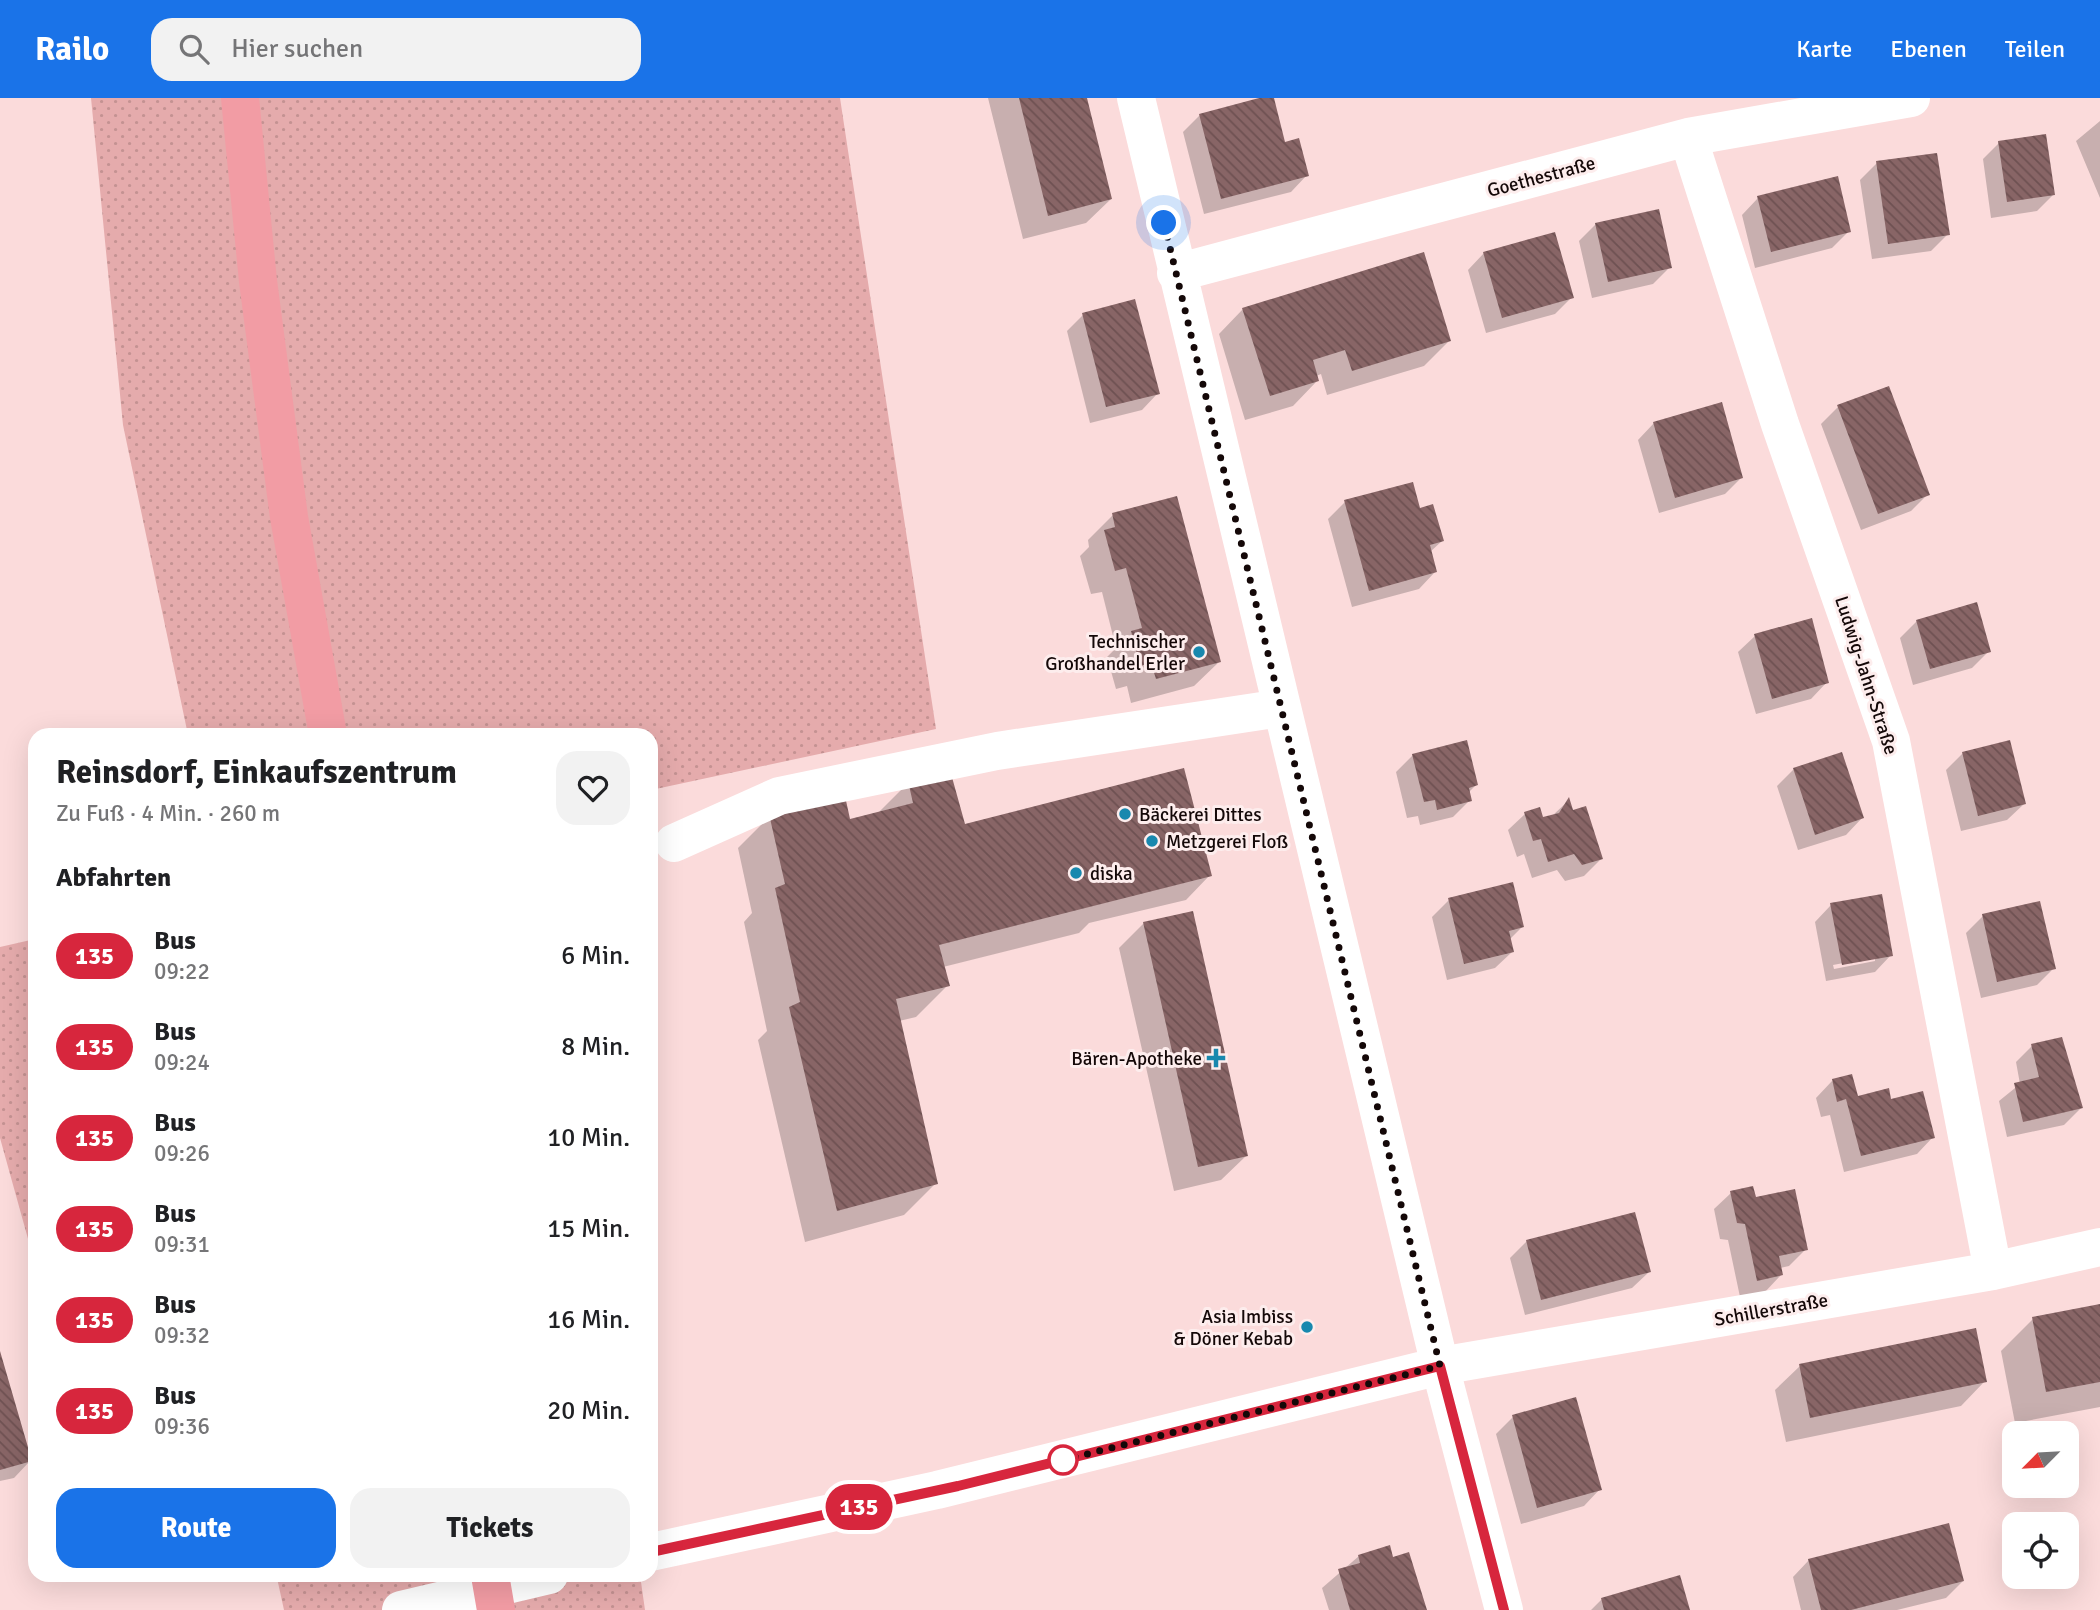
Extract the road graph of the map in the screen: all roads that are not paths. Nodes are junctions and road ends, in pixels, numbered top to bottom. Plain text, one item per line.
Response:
1 (240, 98) edge
2 (1136, 98) edge
3 (1911, 98) edge
4 (1688, 137) junction
5 (1176, 273) junction
6 (1280, 708) junction
7 (327, 728) edge
8 (674, 844) dead end
9 (2100, 1247) edge
10 (1993, 1271) junction
11 (1440, 1366) junction
12 (658, 1550) edge
13 (490, 1582) edge
14 (519, 1582) edge
15 (401, 1610) edge
16 (496, 1610) edge
17 (1504, 1610) edge

1 - 7 main road
2 - 5 street
3 - 4 street, Goethestraße
4 - 5 street, Goethestraße
4 - 10 street, Ludwig-Jahn-Straße
5 - 6 street
6 - 8 street
6 - 11 street
9 - 10 street, Schillerstraße
10 - 11 street, Schillerstraße
11 - 12 street, Schillerstraße
11 - 17 street
13 - 16 main road
14 - 15 street

